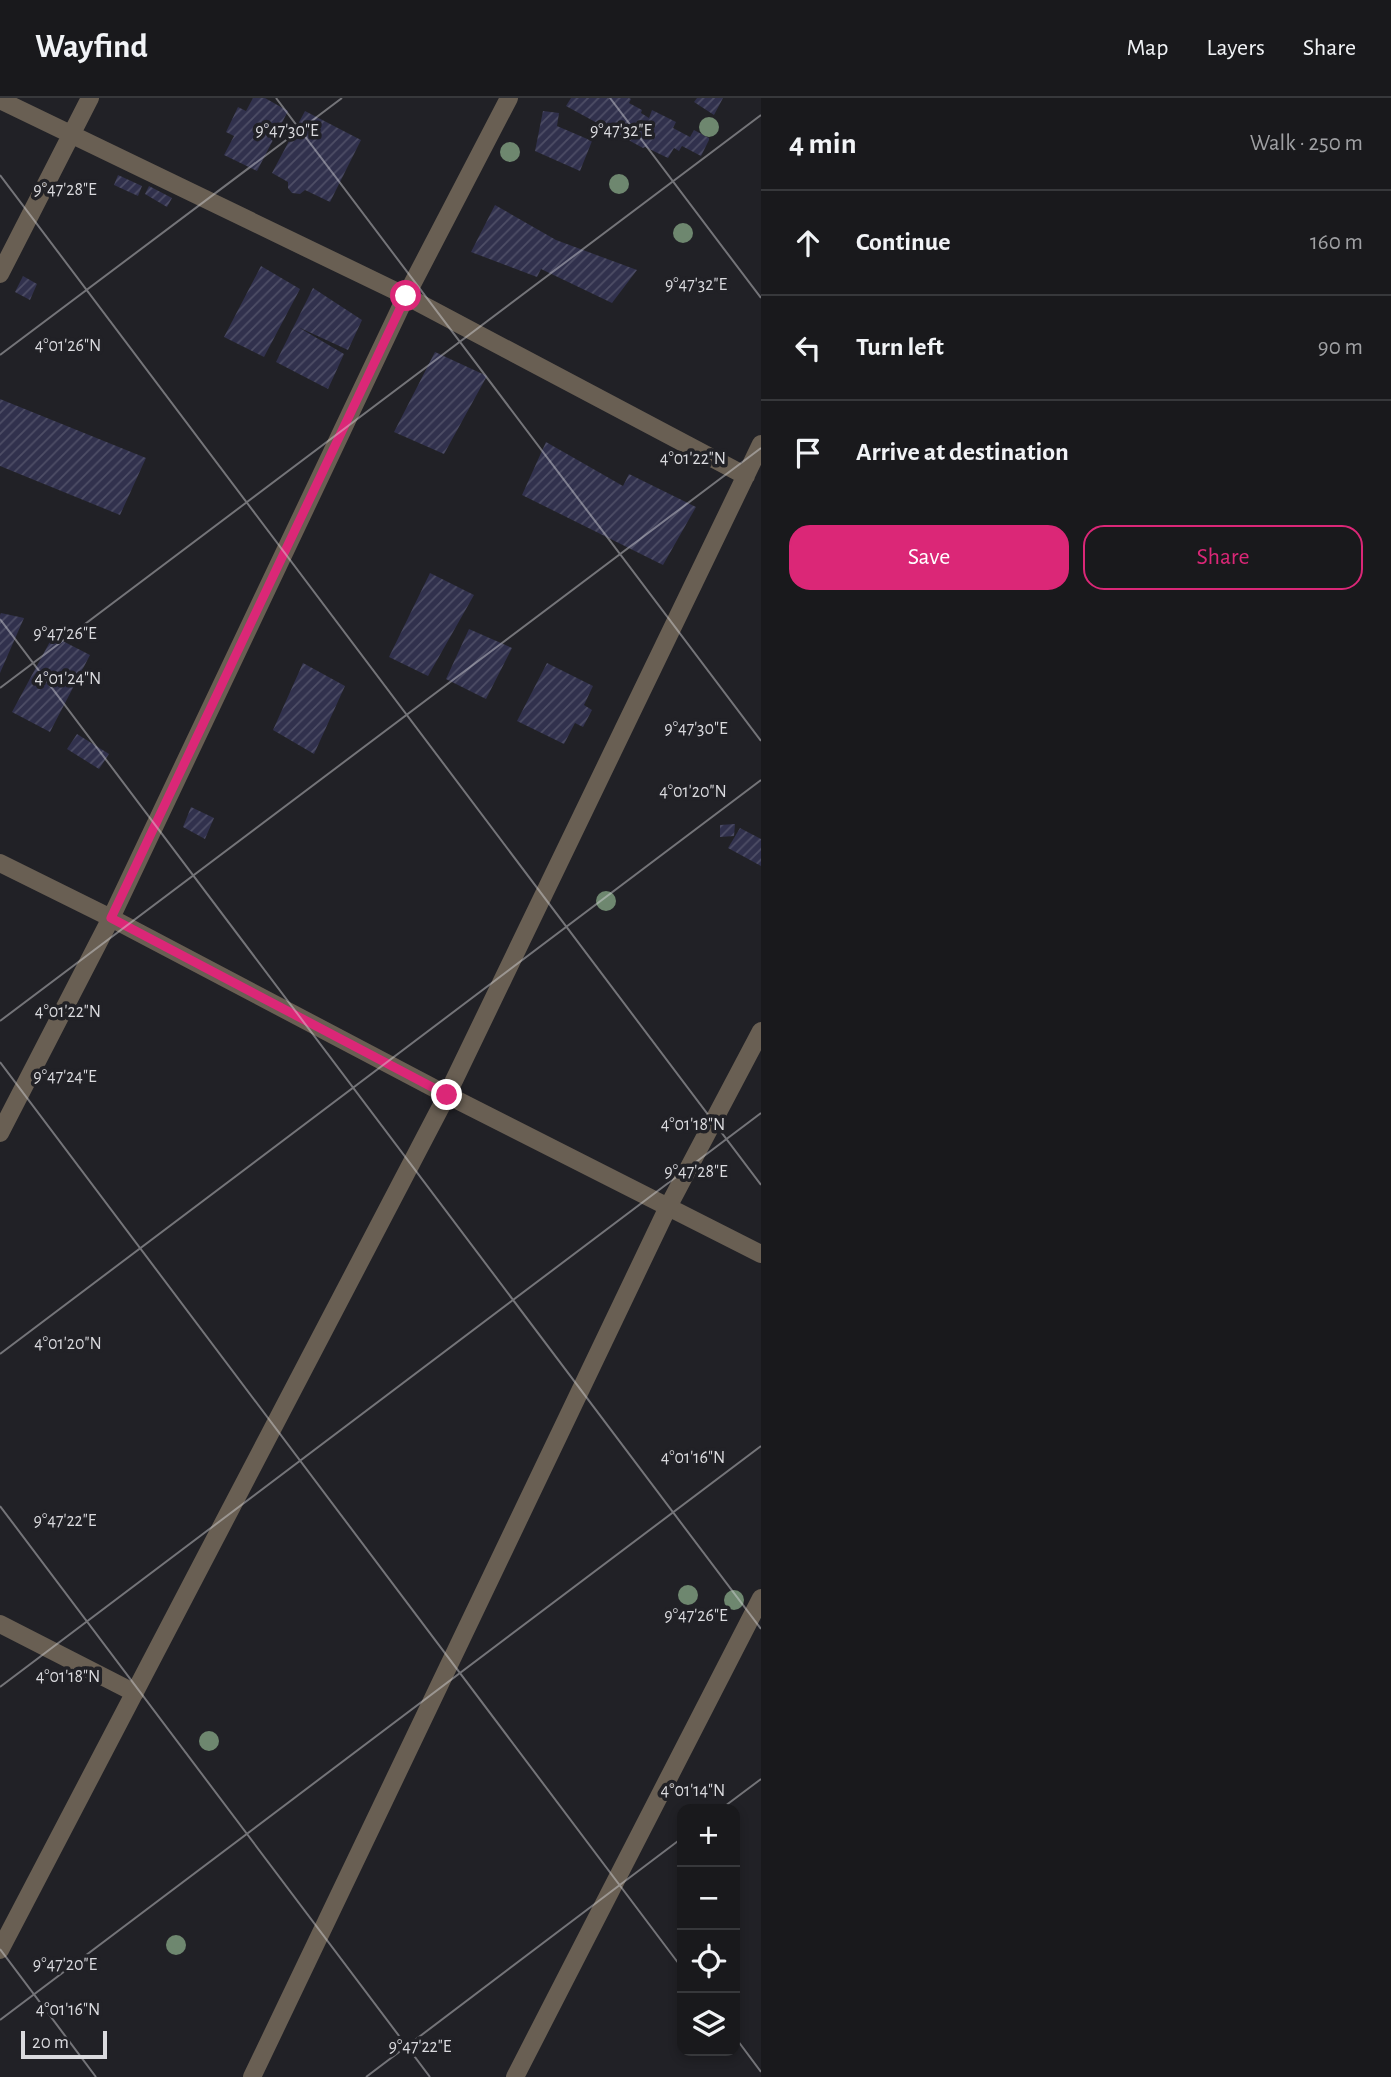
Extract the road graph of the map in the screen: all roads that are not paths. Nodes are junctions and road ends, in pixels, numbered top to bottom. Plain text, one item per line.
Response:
1 (90, 98) edge
2 (509, 98) edge
3 (0, 100) edge
4 (71, 135) junction
5 (0, 274) edge
6 (406, 296) junction
7 (761, 444) edge
8 (746, 476) junction
9 (0, 863) edge
10 (111, 918) junction
11 (761, 1031) edge
12 (447, 1095) junction
13 (0, 1133) edge
14 (668, 1208) junction
15 (761, 1254) edge
16 (761, 1598) edge
17 (0, 1625) edge
18 (135, 1693) junction
19 (0, 1951) edge
20 (252, 2077) edge
21 (515, 2077) edge

1 - 4 street
2 - 6 street
3 - 4 street
4 - 5 street
4 - 6 street
6 - 8 street
6 - 10 street
7 - 8 street
8 - 12 street
9 - 10 street
10 - 12 street
10 - 13 street
11 - 14 street
12 - 14 street
12 - 18 street
14 - 15 street
14 - 20 street
16 - 21 street
17 - 18 street
18 - 19 street

